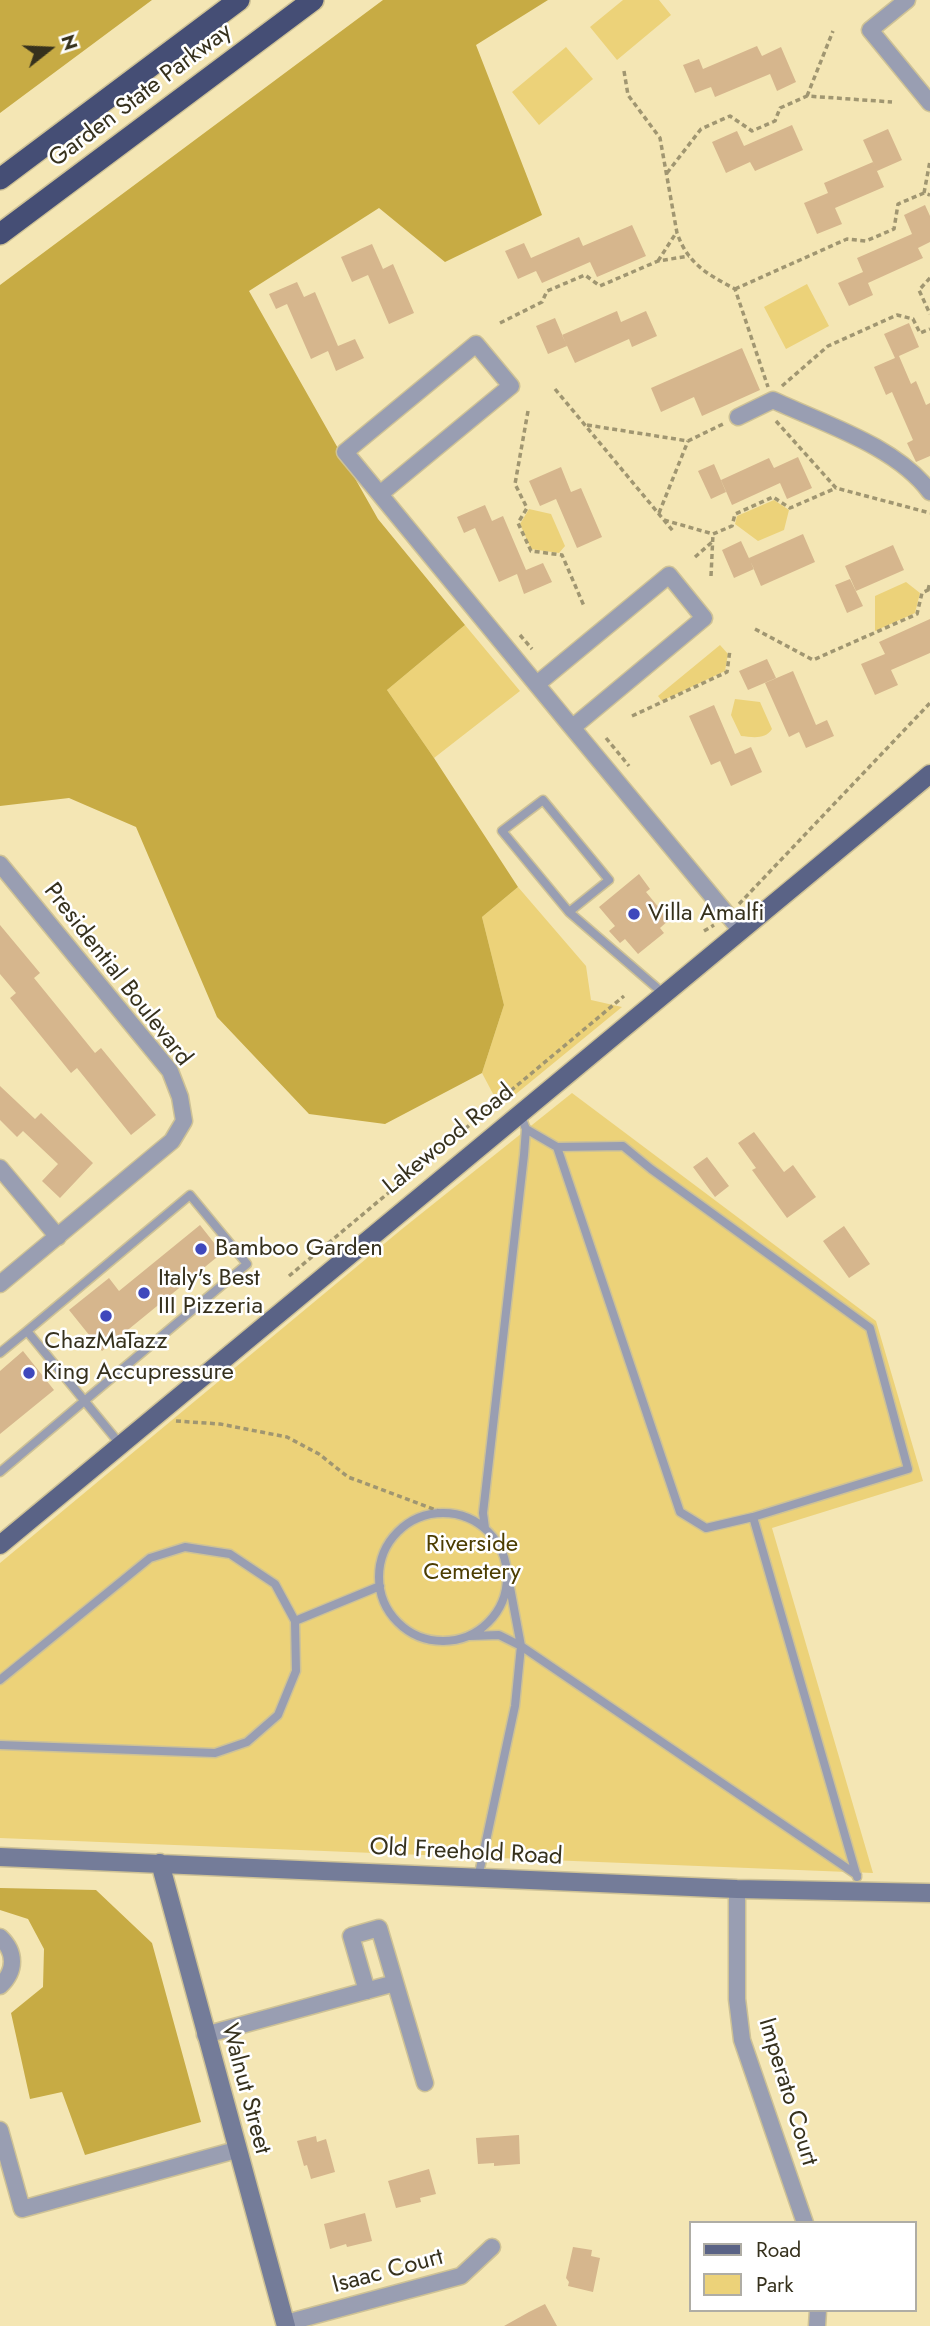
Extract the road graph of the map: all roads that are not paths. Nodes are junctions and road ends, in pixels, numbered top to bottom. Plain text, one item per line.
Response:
1 (239, 0) edge
2 (313, 0) edge
3 (907, 0) edge
4 (930, 103) edge
5 (0, 179) edge
6 (0, 234) edge
7 (737, 417) road end
8 (930, 492) edge
9 (380, 494) junction
10 (537, 684) junction
11 (573, 727) junction
12 (930, 774) edge
13 (0, 864) edge
14 (569, 912) junction
15 (741, 931) junction
16 (664, 994) junction
17 (523, 1121) junction
18 (557, 1147) junction
19 (0, 1168) edge
20 (58, 1237) junction
21 (0, 1284) edge
22 (27, 1331) junction
23 (0, 1353) edge
24 (85, 1401) junction
25 (120, 1444) junction
26 (0, 1472) edge
27 (753, 1517) junction
28 (485, 1528) junction
29 (0, 1544) edge
30 (506, 1564) junction
31 (380, 1586) junction
32 (295, 1621) junction
33 (470, 1636) junction
34 (521, 1646) junction
35 (0, 1680) edge
36 (0, 1745) edge
37 (0, 1857) edge
38 (159, 1863) junction
39 (478, 1878) junction
40 (859, 1883) junction
41 (737, 1889) junction
42 (930, 1893) edge
43 (0, 1937) edge
44 (395, 1983) junction
45 (0, 1986) edge
46 (367, 1991) junction
47 (205, 2035) junction
48 (425, 2082) dead end
49 (0, 2130) edge
50 (236, 2150) junction
51 (804, 2221) edge
52 (492, 2247) dead end
53 (286, 2325) edge

1 - 5 highway, Garden State Parkway
2 - 6 highway, Garden State Parkway
3 - 4 street
7 - 8 street
9 - 9 street
9 - 10 street
10 - 11 street
10 - 11 street
11 - 15 street
12 - 15 main road, Lakewood Road
13 - 20 street, Presidential Boulevard
14 - 14 lane
14 - 16 lane
15 - 16 main road, Lakewood Road
16 - 17 main road, Lakewood Road
17 - 18 lane
17 - 25 main road, Lakewood Road
17 - 28 lane
18 - 27 lane
18 - 27 lane
19 - 20 street
20 - 21 street
22 - 23 lane
22 - 24 lane
22 - 24 lane
24 - 25 lane
24 - 26 lane
25 - 29 main road, Lakewood Road
27 - 40 lane
28 - 30 lane
28 - 31 lane
30 - 33 lane
30 - 34 lane
31 - 32 lane
31 - 33 lane
32 - 35 lane
32 - 36 lane
33 - 34 lane
34 - 39 lane
34 - 40 lane
37 - 38 main road, Old Freehold Road
38 - 39 main road, Old Freehold Road
38 - 47 main road, Walnut Street
39 - 41 main road, Old Freehold Road
40 - 41 main road, Old Freehold Road
40 - 42 main road, Old Freehold Road
41 - 51 street, Imperato Court
43 - 45 street
44 - 46 street
44 - 46 street
44 - 48 street
46 - 47 street
47 - 50 main road, Walnut Street
49 - 50 street
50 - 53 main road, Walnut Street
52 - 53 street, Isaac Court

